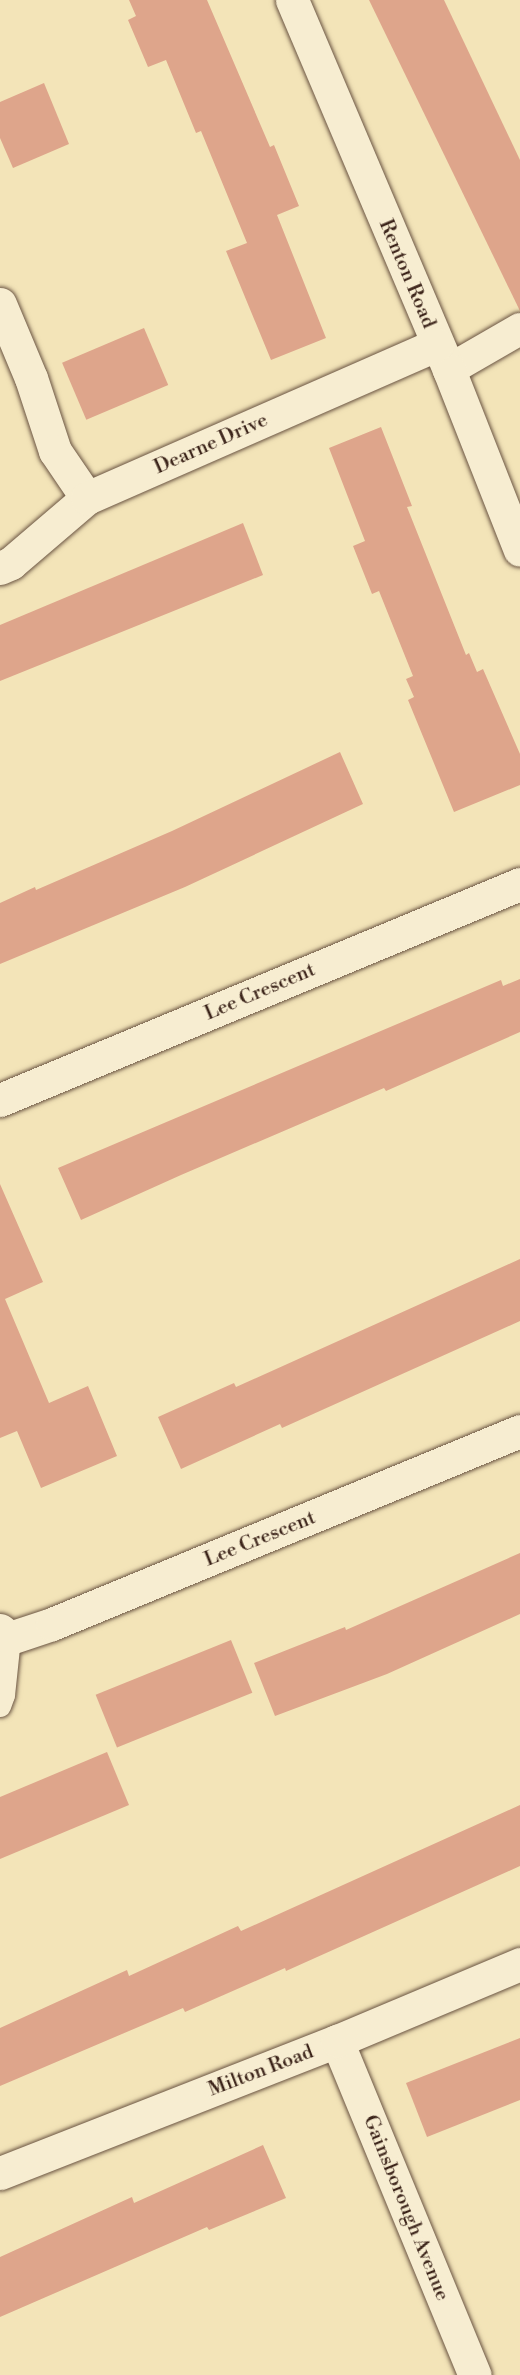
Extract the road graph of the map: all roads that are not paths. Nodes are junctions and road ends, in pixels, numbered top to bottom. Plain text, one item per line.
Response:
1 (292, 0) edge
2 (0, 304) edge
3 (520, 329) edge
4 (443, 357) junction
5 (87, 498) junction
6 (520, 550) edge
7 (0, 568) edge
8 (520, 884) edge
9 (0, 1100) edge
10 (520, 1431) edge
11 (5, 1634) edge
12 (0, 1706) edge
13 (520, 1964) edge
14 (337, 2041) junction
15 (0, 2173) edge
16 (475, 2375) edge

1 - 4 street, Renton Road
2 - 5 street
3 - 4 street
4 - 5 street, Dearne Drive
4 - 6 street, Renton Road
5 - 7 street, Dearne Drive
8 - 9 street, Lee Crescent
10 - 11 street, Lee Crescent
11 - 12 lane
13 - 14 street, Milton Road
14 - 15 street, Milton Road
14 - 16 street, Gainsborough Avenue

